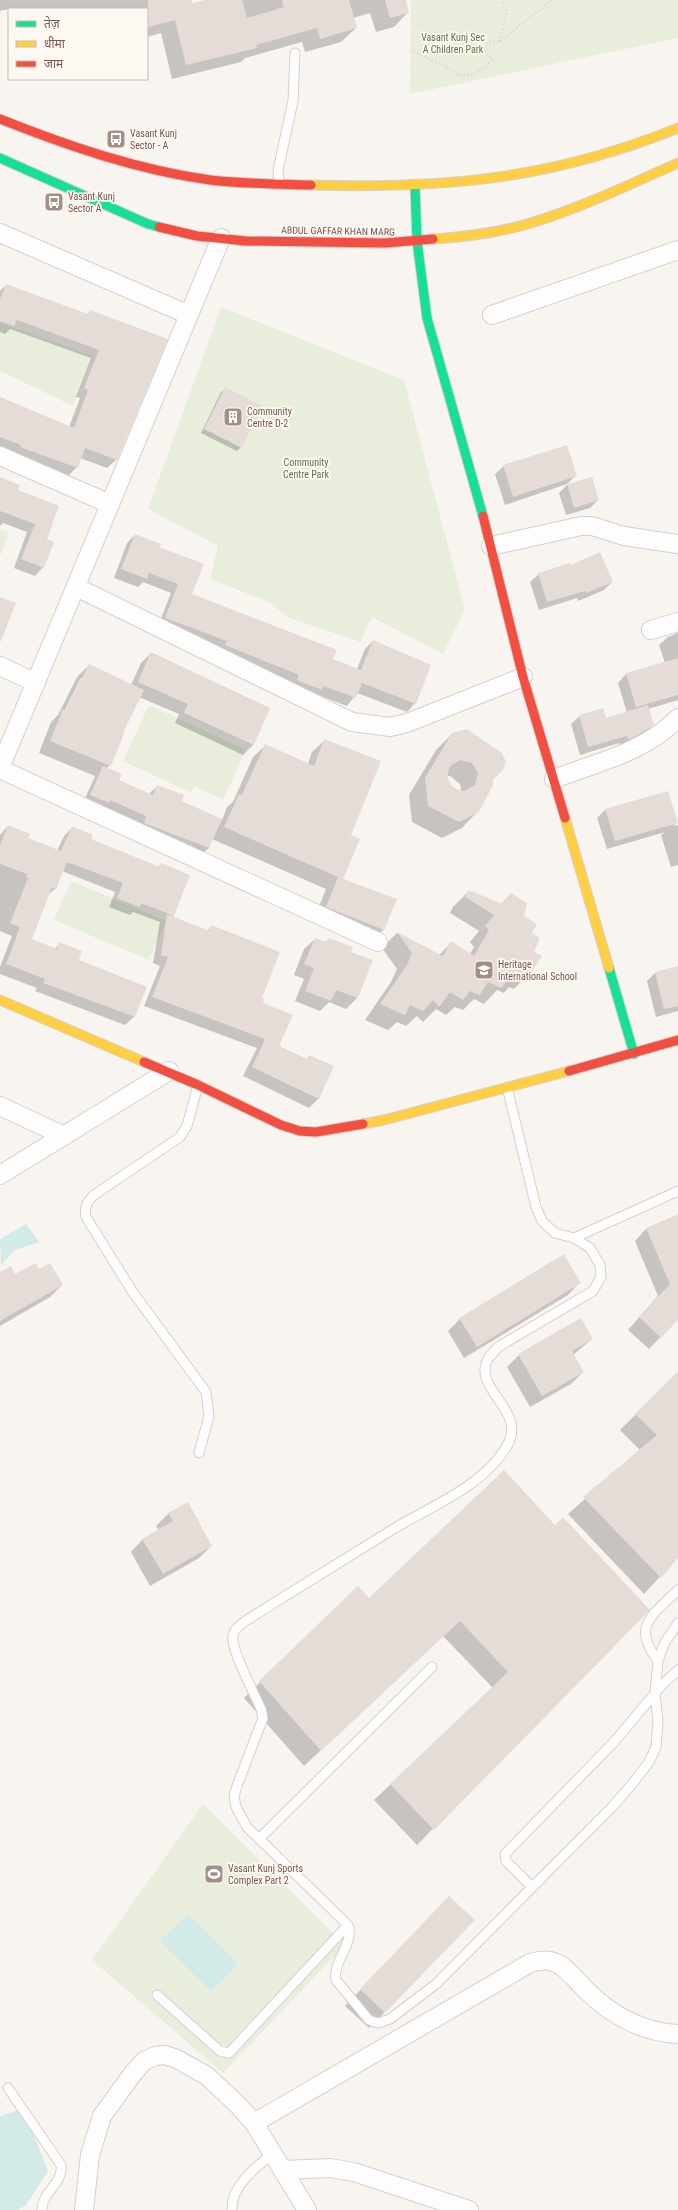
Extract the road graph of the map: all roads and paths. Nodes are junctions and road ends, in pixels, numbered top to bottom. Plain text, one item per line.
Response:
1 (503, 0) edge
2 (552, 0) edge
3 (499, 42) junction
4 (410, 50) dead end
5 (295, 53) dead end
6 (0, 119) edge
7 (678, 128) edge
8 (0, 158) edge
9 (678, 163) edge
10 (279, 184) junction
11 (415, 184) junction
12 (0, 233) edge
13 (221, 238) junction
14 (417, 241) junction
15 (678, 250) edge
16 (189, 315) junction
17 (492, 315) dead end
18 (0, 456) edge
19 (110, 504) junction
20 (678, 544) edge
21 (491, 546) junction
22 (76, 587) junction
23 (678, 622) edge
24 (651, 630) dead end
25 (0, 666) edge
26 (522, 677) junction
27 (36, 683) junction
28 (678, 718) edge
29 (0, 768) edge
30 (554, 779) junction
31 (378, 942) dead end
32 (0, 1000) edge
33 (678, 1040) edge
34 (634, 1054) junction
35 (169, 1071) junction
36 (198, 1085) junction
37 (507, 1087) junction
38 (0, 1106) edge
39 (64, 1136) junction
40 (0, 1174) edge
41 (678, 1191) edge
42 (574, 1238) junction
43 (199, 1453) dead end
44 (678, 1590) edge
45 (678, 1623) edge
46 (658, 1661) junction
47 (432, 1667) dead end
48 (678, 1670) edge
49 (655, 1693) junction
50 (259, 1839) junction
51 (532, 1887) junction
52 (348, 1925) junction
53 (157, 1995) dead end
54 (678, 2034) edge
55 (8, 2088) dead end
56 (254, 2123) junction
57 (272, 2154) junction
58 (282, 2170) junction
59 (42, 2210) edge
60 (84, 2210) edge
61 (232, 2210) edge
62 (307, 2210) edge
63 (469, 2210) edge

1 - 3 path
2 - 3 path
3 - 4 path
5 - 10 lane
6 - 10 street
7 - 11 street
8 - 13 street, ABDUL GAFFAR KHAN MARG
9 - 14 street, ABDUL GAFFAR KHAN MARG
10 - 11 street
11 - 14 street
12 - 16 street
13 - 14 street, ABDUL GAFFAR KHAN MARG
13 - 16 street
14 - 21 street
15 - 17 street
16 - 19 street
18 - 19 street
19 - 22 street
20 - 21 street
21 - 26 street
22 - 26 street
22 - 27 street
23 - 24 street
25 - 27 street
26 - 30 street
27 - 29 street
28 - 30 street
29 - 31 street
30 - 34 street
32 - 35 street
33 - 34 street
34 - 37 street
35 - 36 street
35 - 39 street
36 - 37 street
36 - 43 lane
37 - 42 lane
38 - 39 street
39 - 40 street
41 - 42 lane
42 - 50 lane
44 - 46 lane
45 - 46 lane
46 - 49 lane
47 - 50 lane
48 - 49 lane
49 - 51 lane
49 - 51 lane
50 - 52 lane
51 - 52 lane
52 - 53 lane
54 - 56 street
55 - 59 lane
56 - 57 street
56 - 60 street
57 - 58 street
57 - 61 lane
58 - 62 street
58 - 63 street

